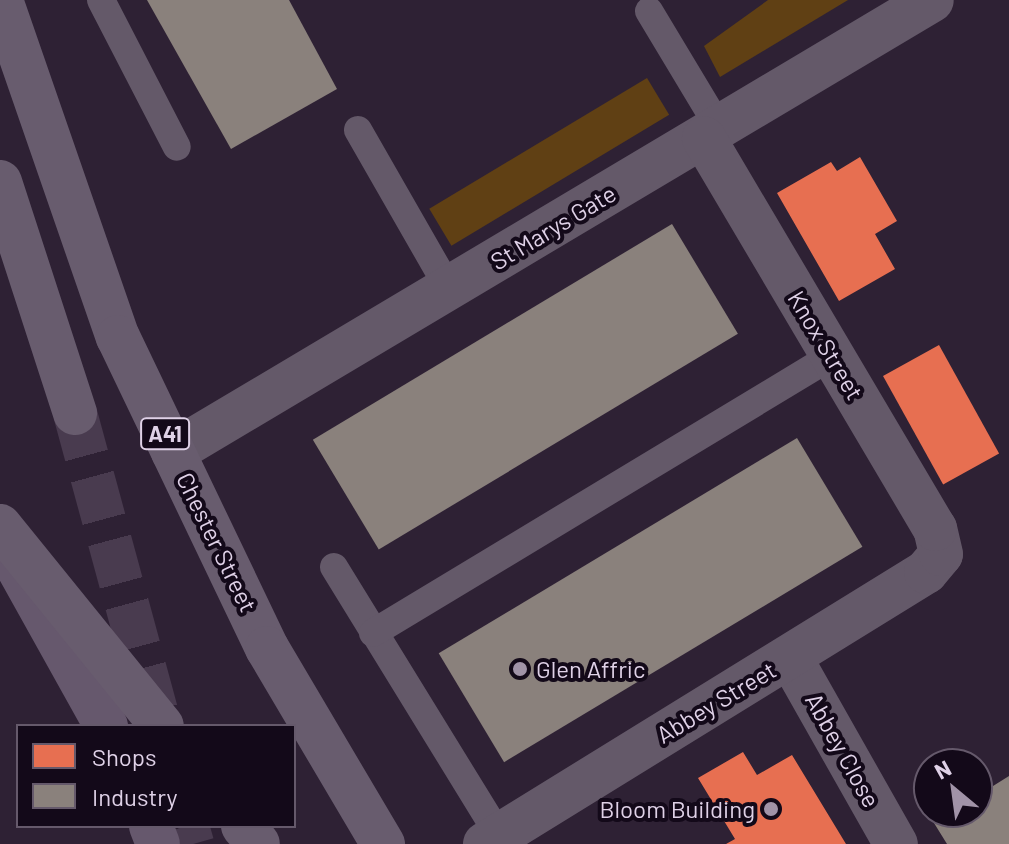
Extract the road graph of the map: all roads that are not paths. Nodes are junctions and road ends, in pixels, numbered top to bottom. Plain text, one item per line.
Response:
1 (1, 0) edge
2 (101, 0) edge
3 (932, 0) edge
4 (649, 11) dead end
5 (358, 130) dead end
6 (712, 134) junction
7 (177, 147) dead end
8 (0, 182) edge
9 (449, 289) junction
10 (832, 356) junction
11 (75, 413) tunnel mouth
12 (173, 452) junction
13 (0, 526) edge
14 (0, 536) edge
15 (941, 554) joint
16 (334, 567) dead end
17 (373, 633) junction
18 (790, 657) junction
19 (105, 724) edge
20 (160, 724) edge
21 (245, 828) edge
22 (492, 840) edge
23 (258, 844) edge
24 (383, 844) edge
25 (896, 844) edge

1 - 12 highway, Chester Street / A41
2 - 7 lane
3 - 6 street, St Marys Gate
4 - 6 lane
5 - 9 lane
6 - 9 street, St Marys Gate
6 - 10 street, Knox Street
8 - 11 highway
9 - 12 street, St Marys Gate
10 - 15 street, Knox Street
10 - 17 lane
12 - 24 highway, Chester Street / A41
13 - 20 highway
14 - 19 main road
15 - 18 street, Abbey Street
16 - 17 lane
17 - 22 lane
18 - 22 street, Abbey Street
18 - 25 street, Abbey Close
21 - 23 highway

